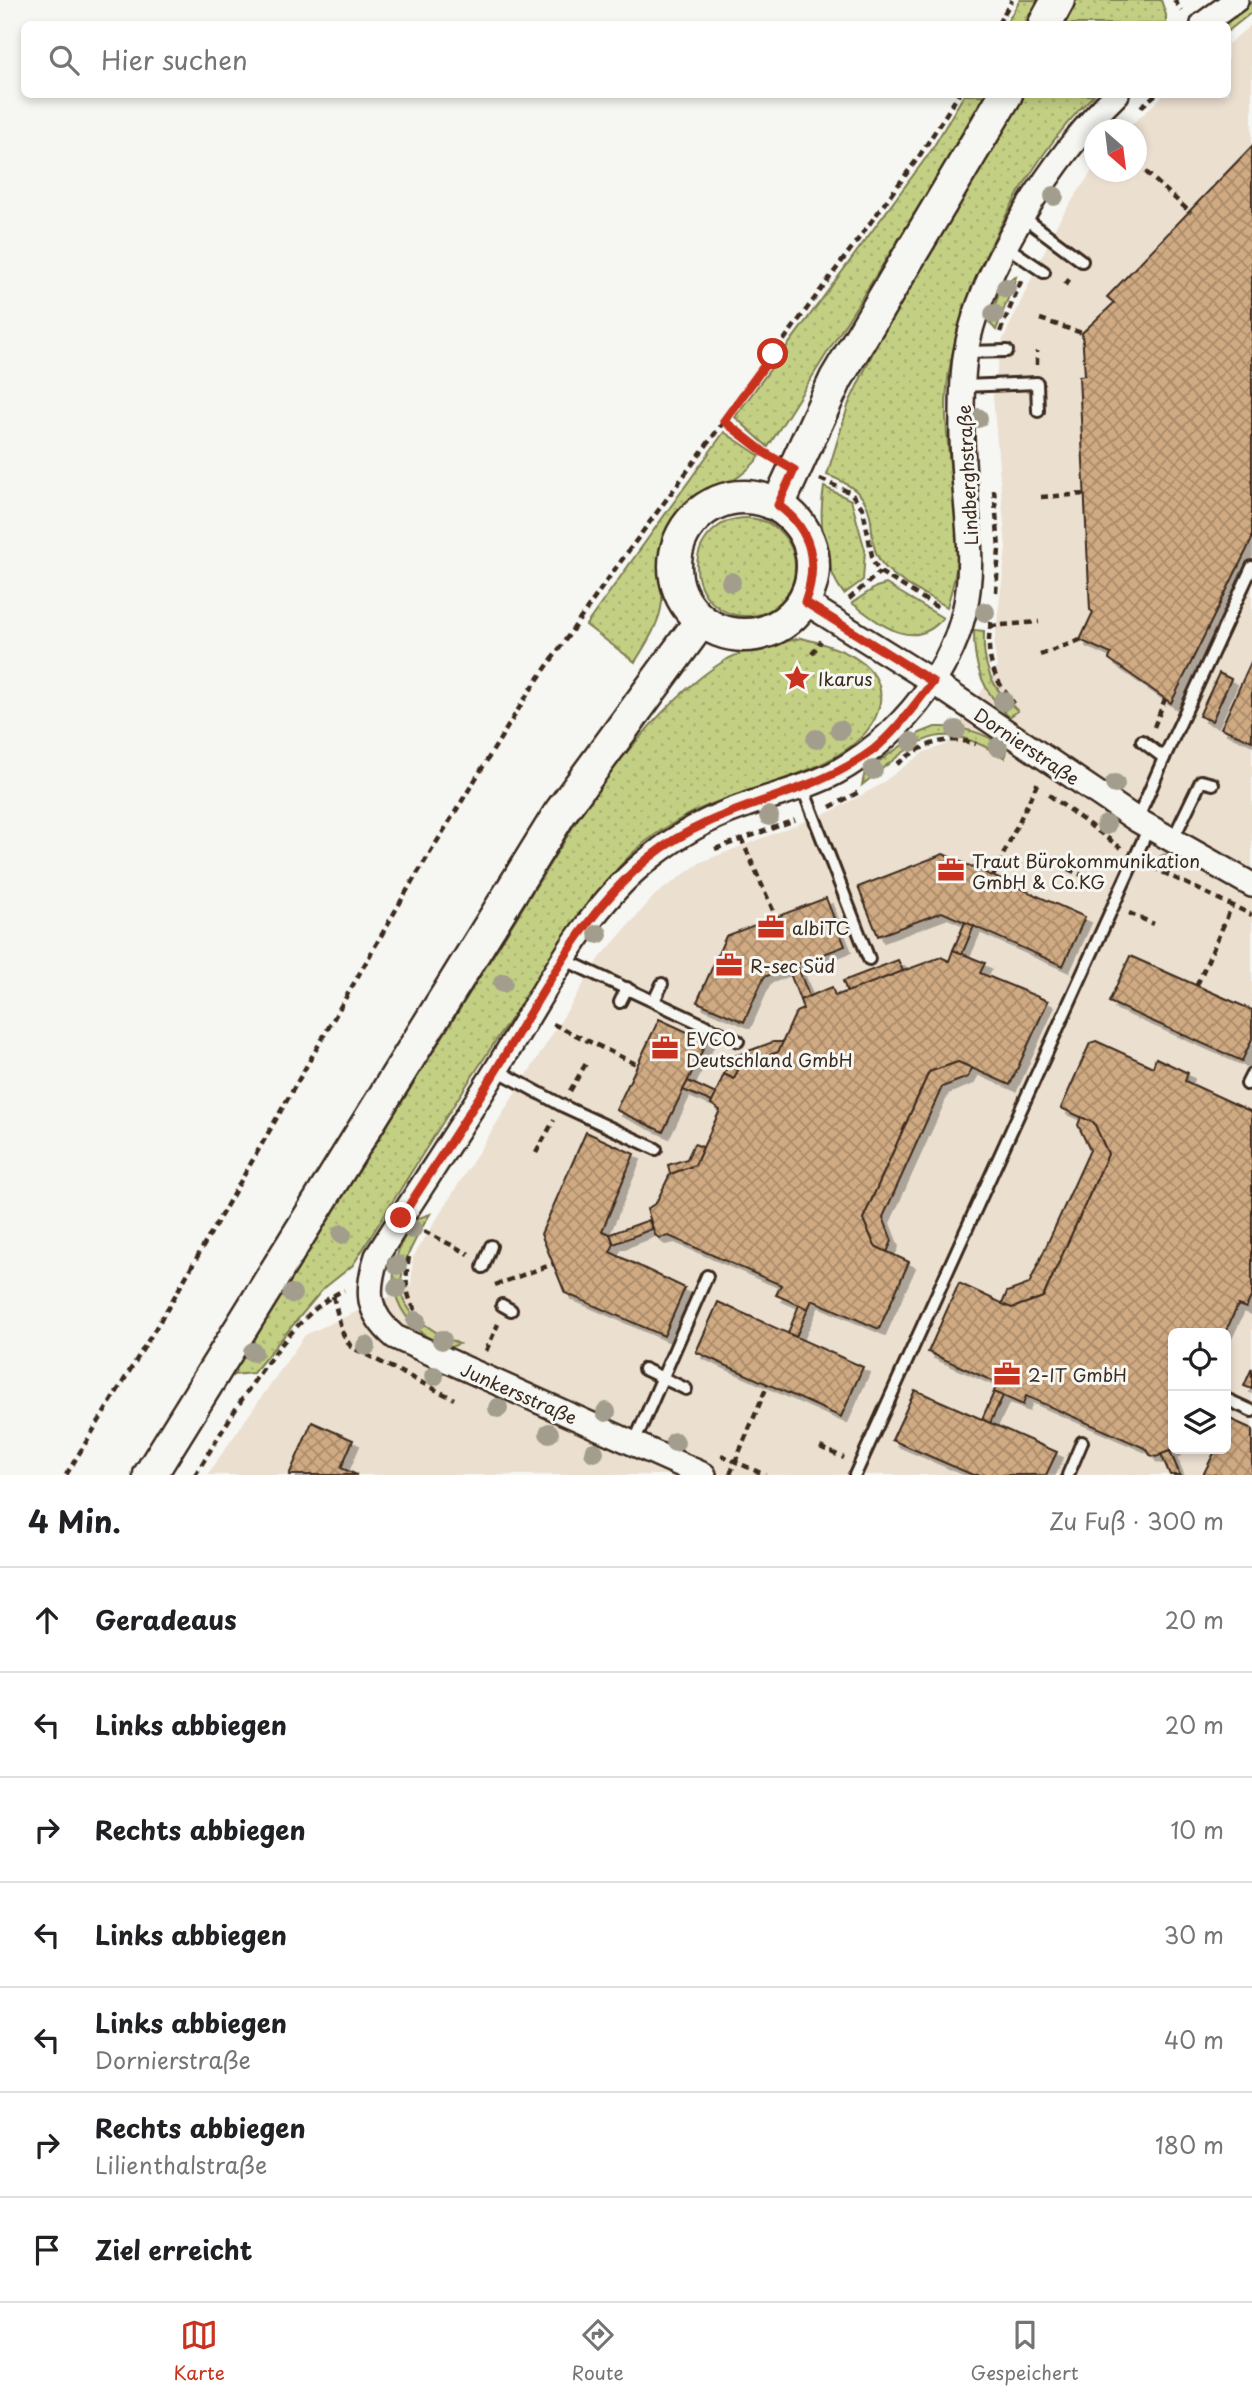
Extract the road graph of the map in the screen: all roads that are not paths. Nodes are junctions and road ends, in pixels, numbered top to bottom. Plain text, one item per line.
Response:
1 (1058, 0) edge
2 (1236, 0) edge
3 (1047, 21) edge
4 (1207, 21) edge
5 (1004, 98) edge
6 (1114, 98) edge
7 (1023, 217) junction
8 (1007, 247) junction
9 (1082, 261) dead end
10 (1044, 272) dead end
11 (1007, 351) dead end
12 (965, 352) junction
13 (964, 386) junction
14 (1038, 411) dead end
15 (778, 505) junction
16 (1252, 567) edge
17 (805, 602) junction
18 (701, 621) junction
19 (933, 682) junction
20 (1144, 743) road end
21 (1164, 758) junction
22 (1213, 784) dead end
23 (802, 786) junction
24 (1143, 823) junction
25 (1172, 841) junction
26 (1248, 883) edge
27 (563, 958) junction
28 (869, 959) dead end
29 (662, 984) dead end
30 (627, 988) junction
31 (654, 1001) junction
32 (621, 1002) dead end
33 (738, 1041) dead end
34 (497, 1070) junction
35 (656, 1149) dead end
36 (491, 1246) dead end
37 (484, 1265) road end
38 (707, 1276) dead end
39 (370, 1279) joint
40 (644, 1369) dead end
41 (662, 1377) junction
42 (686, 1389) dead end
43 (1231, 1401) edge
44 (1252, 1411) edge
45 (1082, 1442) dead end
46 (634, 1443) junction
47 (150, 1475) edge
48 (704, 1475) edge
49 (855, 1475) edge
50 (1068, 1475) edge

1 - 3 street
2 - 4 street
5 - 15 street
6 - 7 street, Lindberghstraße
7 - 8 street, Lindberghstraße
7 - 9 lane
8 - 10 lane
8 - 12 street, Lindberghstraße
11 - 12 lane
12 - 13 street, Lindberghstraße
13 - 14 lane
13 - 19 street, Lindberghstraße
15 - 17 street
15 - 18 street
16 - 21 lane
17 - 18 street
17 - 19 street, Dornierstraße
18 - 47 street
19 - 23 street, Lindberghstraße
19 - 24 street, Dornierstraße
20 - 21 lane
21 - 24 lane
22 - 25 lane
23 - 27 street, Lindberghstraße
23 - 28 lane
24 - 25 street, Dornierstraße
24 - 49 lane
25 - 26 street, Dornierstraße
27 - 30 lane
27 - 34 street, Lindberghstraße
29 - 31 lane
30 - 31 lane
30 - 32 lane
31 - 33 lane
34 - 35 lane
34 - 39 street, Lindberghstraße
36 - 37 lane
38 - 41 lane
39 - 46 street, Junkersstraße
40 - 41 lane
41 - 42 lane
41 - 46 lane
43 - 44 lane
45 - 50 lane
46 - 48 street, Junkersstraße

